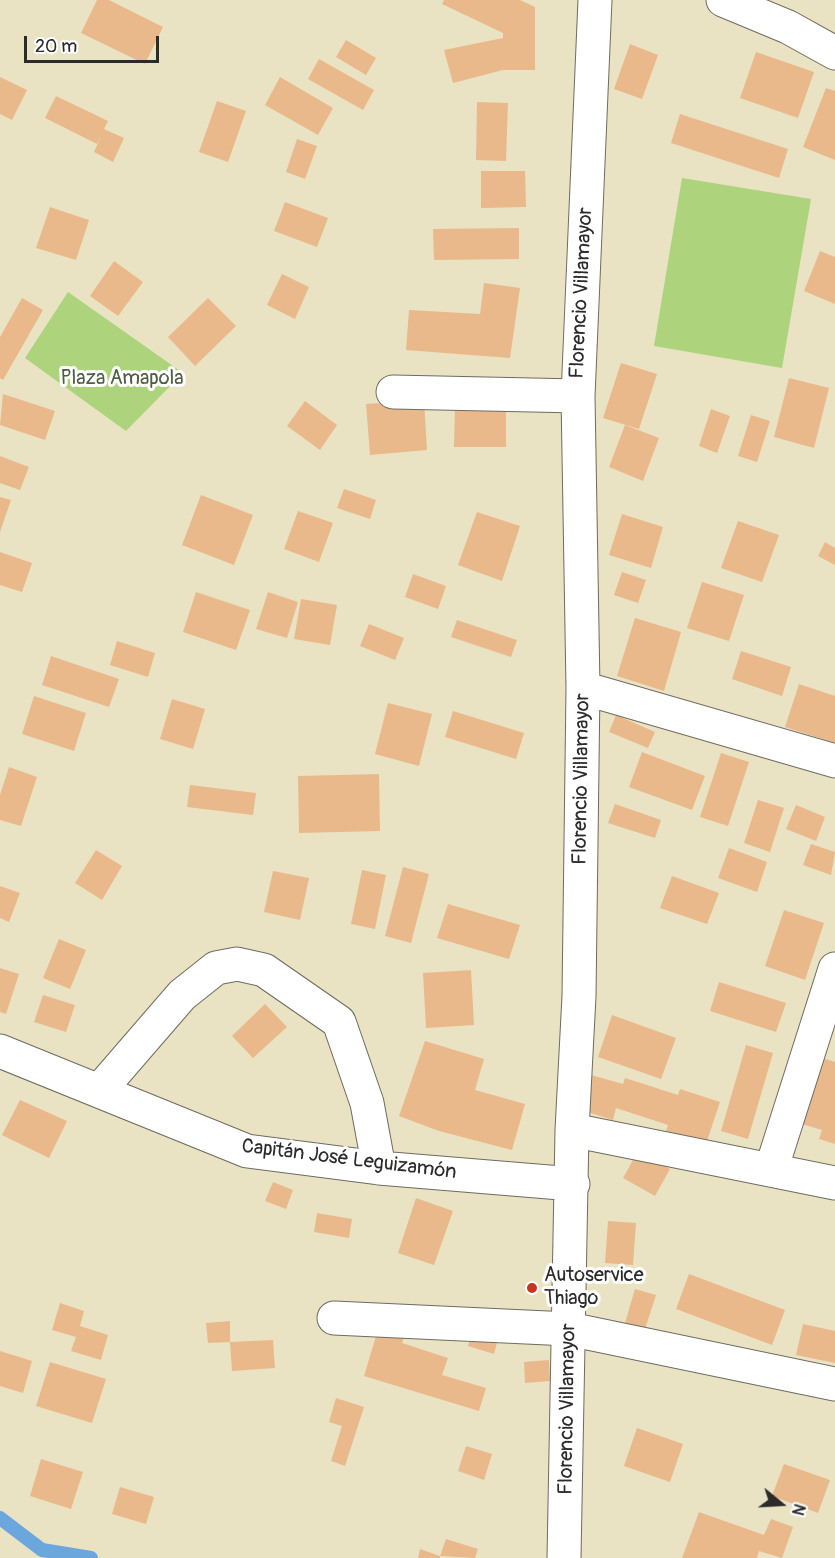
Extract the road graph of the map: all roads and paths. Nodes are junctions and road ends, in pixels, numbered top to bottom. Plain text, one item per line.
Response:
1 (595, 0) edge
2 (723, 0) edge
3 (835, 53) edge
4 (393, 392) dead end
5 (578, 396) junction
6 (583, 687) junction
7 (835, 761) edge
8 (835, 969) edge
9 (0, 1051) edge
10 (99, 1091) junction
11 (572, 1130) junction
12 (379, 1168) junction
13 (771, 1170) junction
14 (573, 1184) junction
15 (835, 1184) edge
16 (334, 1318) dead end
17 (569, 1329) junction
18 (835, 1384) edge
19 (564, 1558) edge

1 - 5 street, Florencio Villamayor
2 - 3 street
4 - 5 street
5 - 6 street, Florencio Villamayor
6 - 7 street
6 - 11 street, Florencio Villamayor
8 - 13 street
9 - 10 street, Capitán José Leguizamón
10 - 12 street, Capitán José Leguizamón
10 - 12 street
11 - 13 street
11 - 14 street, Florencio Villamayor
12 - 14 street, Capitán José Leguizamón
13 - 15 street
14 - 17 street, Florencio Villamayor
16 - 17 street
17 - 18 street
17 - 19 street, Florencio Villamayor

